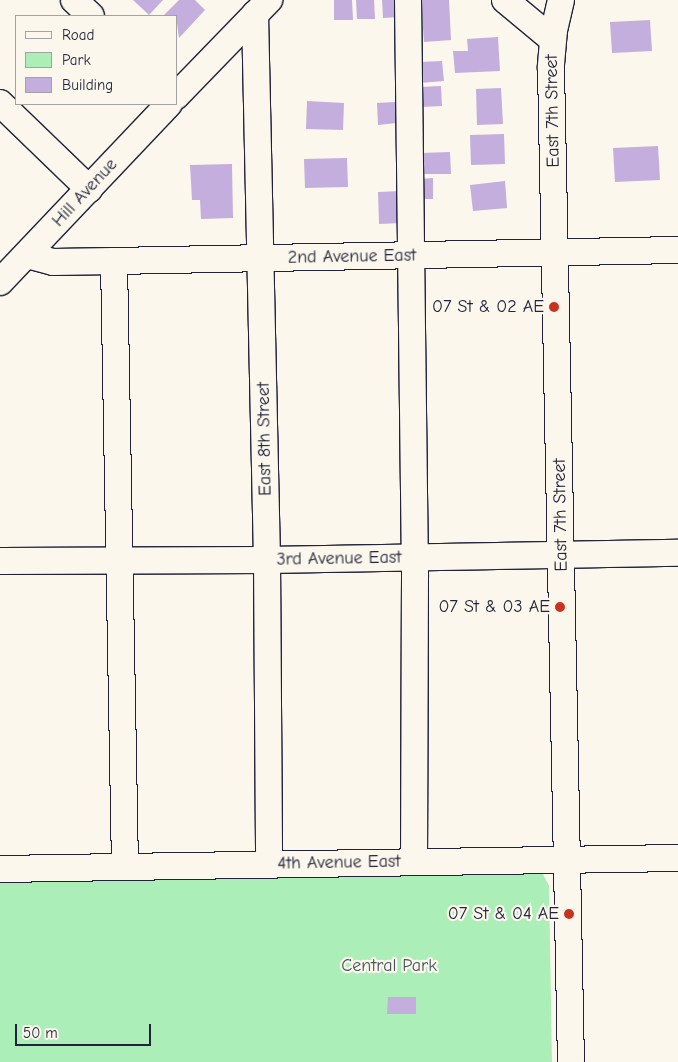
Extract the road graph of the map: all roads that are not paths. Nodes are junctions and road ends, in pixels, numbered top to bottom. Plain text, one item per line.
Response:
1 (74, 0) edge
2 (408, 0) edge
3 (505, 0) edge
4 (561, 0) edge
5 (262, 5) edge
6 (90, 15) edge
7 (552, 39) junction
8 (178, 94) edge
9 (0, 103) edge
10 (168, 105) edge
11 (89, 189) junction
12 (678, 250) edge
13 (27, 255) junction
14 (557, 255) junction
15 (411, 256) junction
16 (262, 259) junction
17 (114, 261) junction
18 (0, 282) edge
19 (678, 552) edge
20 (562, 554) junction
21 (415, 558) junction
22 (268, 560) junction
23 (0, 561) edge
24 (119, 561) junction
25 (678, 858) edge
26 (566, 859) junction
27 (414, 862) junction
28 (269, 865) junction
29 (125, 867) junction
30 (0, 868) edge
31 (570, 1062) edge

1 - 6 street
2 - 15 street
3 - 7 street
4 - 7 street, East 7th Street
5 - 8 street
5 - 16 street, East 8th Street
7 - 14 street, East 7th Street
9 - 11 street
10 - 11 street, Hill Avenue
11 - 13 street, Hill Avenue
12 - 14 street, 2nd Avenue East
13 - 17 street, 2nd Avenue East
13 - 18 street, Hill Avenue
14 - 15 street, 2nd Avenue East
14 - 20 street, East 7th Street
15 - 16 street, 2nd Avenue East
15 - 21 street
16 - 17 street, 2nd Avenue East
16 - 22 street, East 8th Street
17 - 24 street
19 - 20 street, 3rd Avenue East
20 - 21 street, 3rd Avenue East
20 - 26 street, East 7th Street
21 - 22 street, 3rd Avenue East
21 - 27 street
22 - 24 street, 3rd Avenue East
22 - 28 street, East 8th Street
23 - 24 street, 3rd Avenue East
24 - 29 street
25 - 26 street, 4th Avenue East
26 - 27 street, 4th Avenue East
26 - 31 street, East 7th Street
27 - 28 street, 4th Avenue East
28 - 29 street, 4th Avenue East
29 - 30 street, 4th Avenue East

